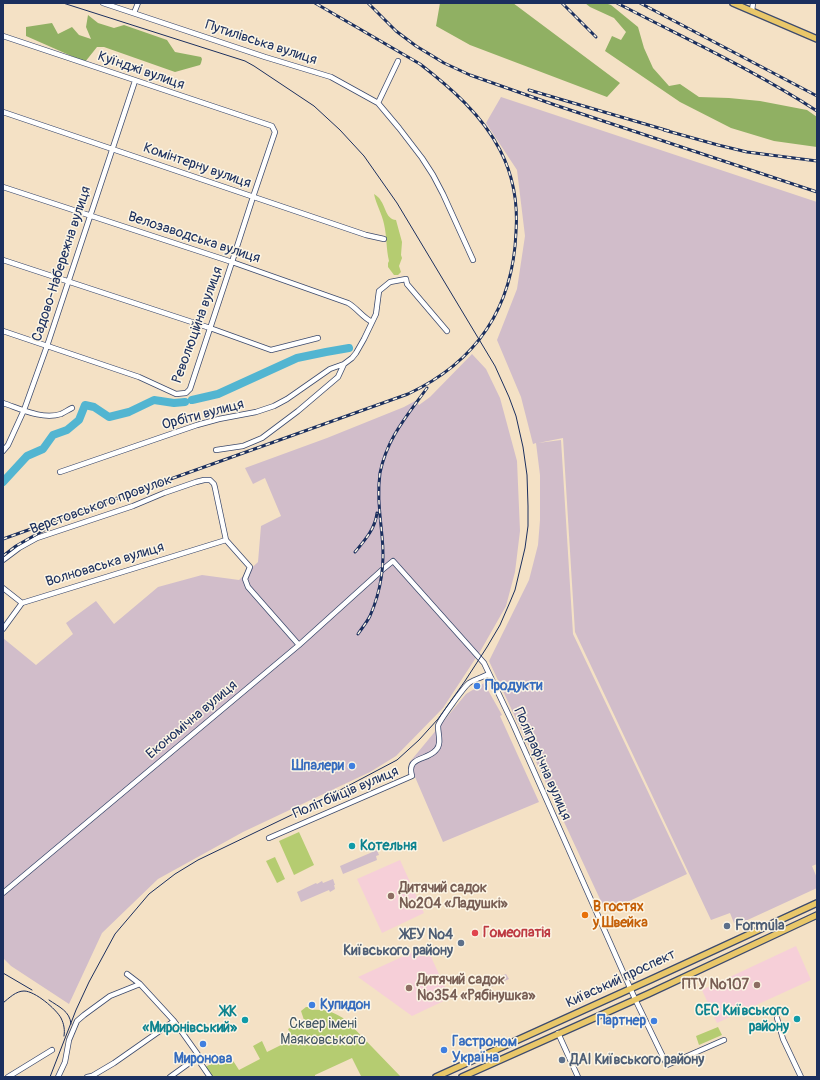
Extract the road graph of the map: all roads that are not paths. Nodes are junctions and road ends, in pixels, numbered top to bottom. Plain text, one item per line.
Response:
1 (102, 3) edge
2 (138, 3) edge
3 (733, 3) edge
4 (753, 3) edge
5 (752, 11) junction
6 (134, 13) junction
7 (3, 36) edge
8 (817, 39) edge
9 (398, 61) dead end
10 (135, 81) junction
11 (378, 103) junction
12 (3, 112) edge
13 (272, 126) joint
14 (112, 149) junction
15 (3, 187) edge
16 (253, 197) junction
17 (90, 215) junction
18 (384, 238) dead end
19 (3, 260) edge
20 (473, 260) dead end
21 (232, 262) junction
22 (68, 281) junction
23 (372, 322) junction
24 (210, 328) junction
25 (3, 331) edge
26 (447, 331) dead end
27 (318, 338) dead end
28 (47, 346) junction
29 (344, 364) junction
30 (3, 403) edge
31 (72, 408) dead end
32 (24, 410) junction
33 (216, 450) dead end
34 (3, 451) edge
35 (60, 472) dead end
36 (226, 540) junction
37 (3, 560) edge
38 (394, 561) joint
39 (3, 588) edge
40 (22, 603) junction
41 (3, 629) edge
42 (299, 645) junction
43 (489, 674) junction
44 (269, 838) dead end
45 (3, 893) edge
46 (817, 903) edge
47 (817, 915) edge
48 (127, 974) dead end
49 (140, 984) junction
50 (631, 989) junction
51 (635, 999) junction
52 (777, 1018) dead end
53 (174, 1021) junction
54 (558, 1033) junction
55 (724, 1040) dead end
56 (52, 1050) dead end
57 (199, 1056) junction
58 (8, 1077) edge
59 (58, 1077) edge
60 (87, 1077) edge
61 (170, 1077) edge
62 (210, 1077) edge
63 (436, 1077) edge
64 (462, 1077) edge
65 (578, 1077) edge
66 (801, 1077) edge

1 - 6 street, Путилівська вулиця
2 - 6 street
3 - 5 main road
4 - 5 street
5 - 8 main road
6 - 11 street, Путилівська вулиця
7 - 10 street, Куїнджі вулиця
9 - 11 street
10 - 13 street, Куїнджі вулиця
10 - 14 street, Садово-Набережна вулиця
11 - 20 street, Путилівська вулиця
12 - 14 street, Комінтерну вулиця
13 - 16 street, Революційна вулиця
14 - 16 street, Комінтерну вулиця
14 - 17 street, Садово-Набережна вулиця
15 - 17 street, Велозаводська вулиця
16 - 18 street, Комінтерну вулиця
16 - 21 street, Революційна вулиця
17 - 21 street, Велозаводська вулиця
17 - 22 street, Садово-Набережна вулиця
19 - 22 street
21 - 23 street, Велозаводська вулиця
21 - 24 street, Революційна вулиця
22 - 24 street
22 - 28 street, Садово-Набережна вулиця
23 - 26 street
23 - 29 street
24 - 27 street
24 - 28 street, Революційна вулиця
25 - 28 street, Революційна вулиця
28 - 32 street, Садово-Набережна вулиця
29 - 33 street
29 - 35 street, Орбіти вулиця
30 - 32 street
31 - 32 street
32 - 34 street, Садово-Набережна вулиця
36 - 37 street, Верстовського провулок
36 - 40 street, Волноваська вулиця
36 - 42 street
38 - 42 street, Економічна вулиця
38 - 43 street, Поліграфічна вулиця
39 - 40 street
40 - 41 street
42 - 45 street, Економічна вулиця
43 - 44 street, Політбійців вулиця
43 - 50 street, Поліграфічна вулиця
46 - 50 main road, Київський проспект
47 - 51 main road, Київський проспект
48 - 49 street
49 - 53 street
49 - 59 street
50 - 51 street, Поліграфічна вулиця
50 - 63 main road, Київський проспект
51 - 54 main road, Київський проспект
51 - 55 street, Поліграфічна вулиця
52 - 66 street
53 - 57 street
53 - 60 street
54 - 64 main road, Київський проспект
54 - 65 street
56 - 58 street
57 - 61 street
57 - 62 street

